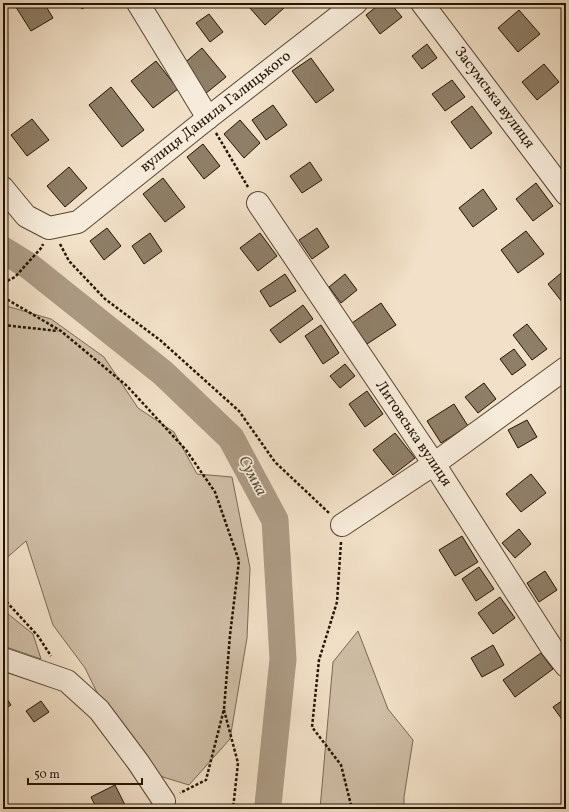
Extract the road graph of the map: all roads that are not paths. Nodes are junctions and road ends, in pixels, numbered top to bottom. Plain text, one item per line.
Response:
1 (138, 3) edge
2 (356, 3) edge
3 (422, 3) edge
4 (208, 118) junction
5 (3, 188) edge
6 (566, 194) edge
7 (258, 203) road end
8 (566, 368) edge
9 (434, 464) junction
10 (342, 525) road end
11 (3, 659) edge
12 (566, 666) edge
13 (161, 806) edge

1 - 4 street
2 - 4 street, вулиця Данила Галицького
3 - 6 street, Засумська вулиця
4 - 5 street, вулиця Данила Галицького
7 - 9 street, Литовська вулиця
8 - 9 street
9 - 10 street
9 - 12 street, Литовська вулиця
11 - 13 street

